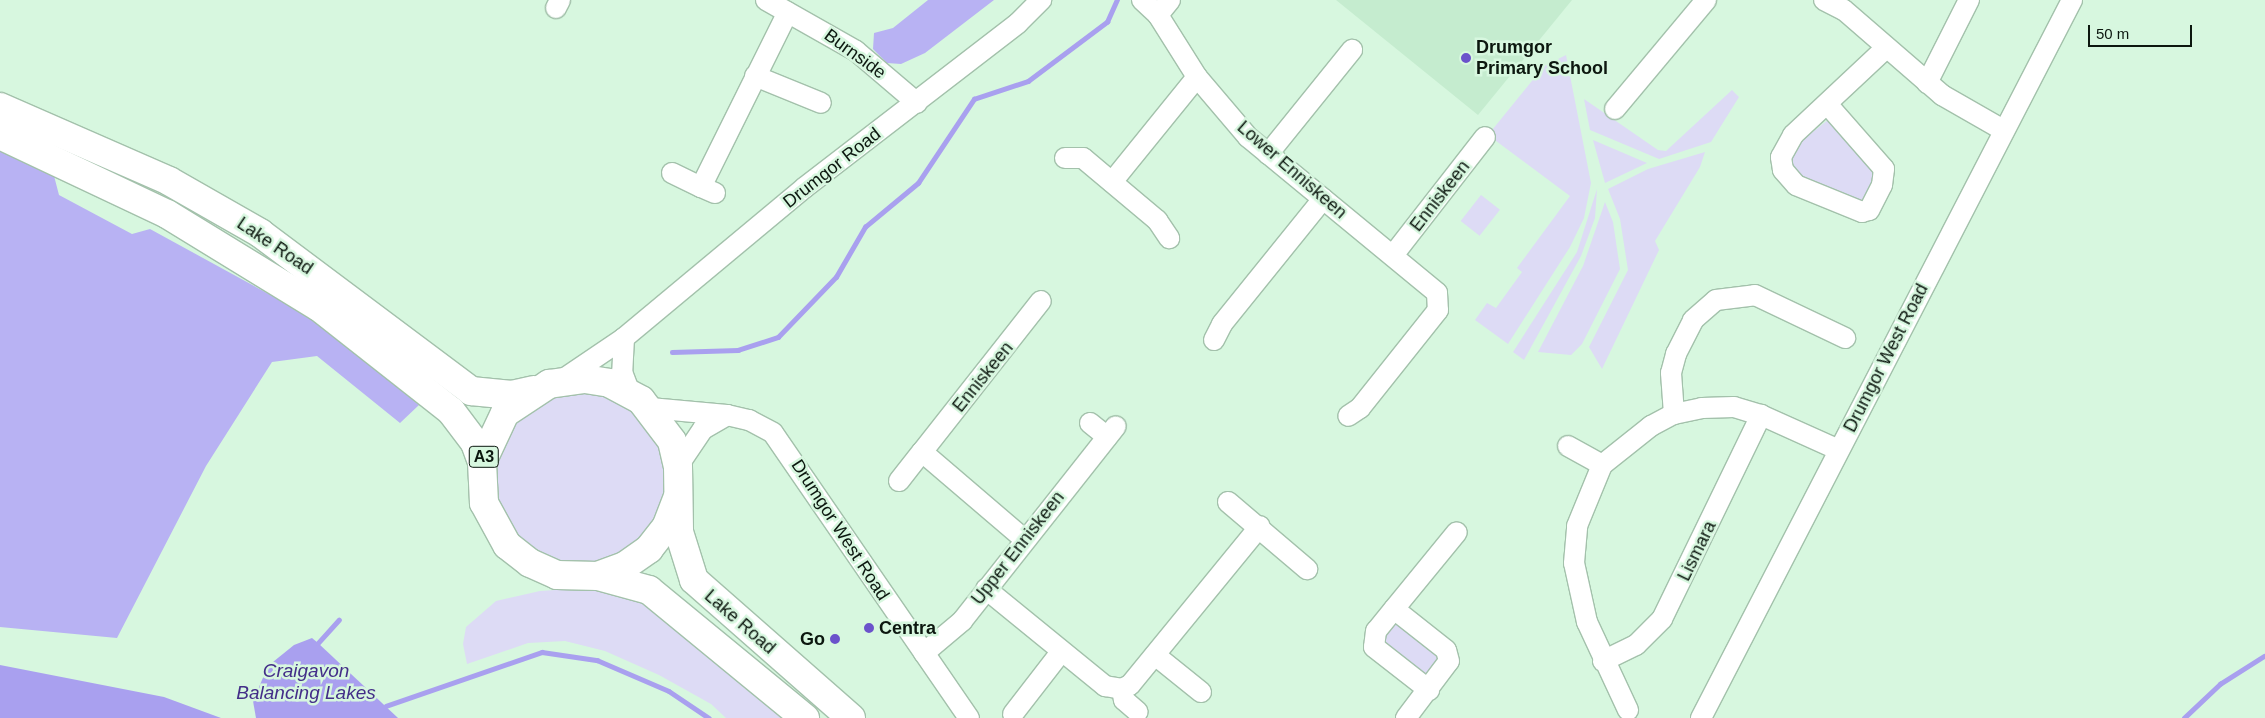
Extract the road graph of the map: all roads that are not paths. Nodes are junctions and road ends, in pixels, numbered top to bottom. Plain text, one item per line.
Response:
1 (766, 0) edge
2 (1041, 0) edge
3 (1142, 0) edge
4 (1706, 0) edge
5 (1824, 0) edge
6 (1969, 0) edge
7 (2072, 0) edge
8 (1849, 5) edge
9 (1164, 8) edge
10 (788, 12) junction
11 (1885, 49) junction
12 (1341, 55) dead end
13 (755, 76) junction
14 (1197, 77) junction
15 (1927, 83) junction
16 (821, 103) dead end
17 (916, 103) junction
18 (1828, 105) junction
19 (0, 108) edge
20 (1615, 109) dead end
21 (2003, 130) junction
22 (0, 135) edge
23 (1485, 138) dead end
24 (1268, 154) junction
25 (1066, 158) dead end
26 (672, 173) dead end
27 (1112, 182) junction
28 (1323, 199) junction
29 (1169, 238) dead end
30 (1394, 254) junction
31 (1041, 300) dead end
32 (624, 338) junction
33 (1845, 338) dead end
34 (1214, 340) dead end
35 (562, 380) junction
36 (536, 389) junction
37 (640, 400) junction
38 (1674, 414) junction
39 (1760, 414) junction
40 (727, 415) junction
41 (1348, 416) dead end
42 (1090, 423) dead end
43 (1568, 446) dead end
44 (1839, 450) junction
45 (922, 452) junction
46 (482, 462) junction
47 (1602, 465) junction
48 (678, 466) junction
49 (898, 481) dead end
50 (677, 499) junction
51 (1228, 502) dead end
52 (1260, 526) junction
53 (1457, 532) dead end
54 (1024, 539) junction
55 (1307, 569) dead end
56 (598, 576) junction
57 (986, 590) junction
58 (1394, 609) junction
59 (1061, 652) junction
60 (924, 653) junction
61 (1155, 655) junction
62 (1603, 661) junction
63 (1122, 689) junction
64 (1428, 690) junction
65 (1201, 692) dead end
66 (1628, 710) dead end
67 (1138, 712) dead end
68 (1013, 714) dead end
69 (805, 718) edge
70 (851, 718) edge
71 (969, 718) edge
72 (1406, 718) edge
73 (1702, 718) edge

1 - 10 street, Burnside
2 - 17 street, Drumgor Road
3 - 9 street, Lower Enniskeen
4 - 20 street
5 - 8 street
6 - 15 street
7 - 21 street, Drumgor West Road
8 - 11 street
9 - 14 street, Lower Enniskeen
10 - 13 street
10 - 17 street, Burnside
11 - 15 street
11 - 18 street
12 - 24 street
13 - 16 street
13 - 26 street
14 - 24 street, Lower Enniskeen
14 - 27 street
15 - 21 street
17 - 32 street, Drumgor Road
18 - 18 street
19 - 36 highway, Lake Road / A3
21 - 44 street, Drumgor West Road
22 - 46 highway, Lake Road / A3
23 - 30 street, Enniskeen
24 - 28 street, Lower Enniskeen
25 - 27 street
27 - 29 street
28 - 30 street, Lower Enniskeen
28 - 34 street
30 - 41 street, Lower Enniskeen
31 - 45 street, Enniskeen
32 - 35 street, Drumgor Road
32 - 37 street
33 - 38 street
35 - 36 highway, A3
35 - 37 highway, A3
36 - 46 highway, A3
37 - 40 street, Drumgor West Road
37 - 48 highway, A3
38 - 39 street
38 - 47 street
39 - 44 street
39 - 62 street, Lismara
40 - 48 street
40 - 60 street, Drumgor West Road
42 - 54 street, Upper Enniskeen
43 - 47 street
44 - 73 street, Drumgor West Road
45 - 49 street, Enniskeen
45 - 54 street
46 - 56 highway, A3
47 - 62 street
48 - 50 highway, A3
50 - 56 highway, A3
50 - 70 highway, Lake Road / A3
51 - 52 street
52 - 55 street
52 - 61 street
53 - 58 street
54 - 57 street, Upper Enniskeen
56 - 69 highway, Lake Road / A3
57 - 59 street
57 - 60 street, Upper Enniskeen
58 - 64 street
58 - 64 street
59 - 63 street
59 - 68 street
60 - 71 street, Drumgor West Road
61 - 63 street
61 - 65 street
62 - 66 street
63 - 67 street
64 - 72 street

